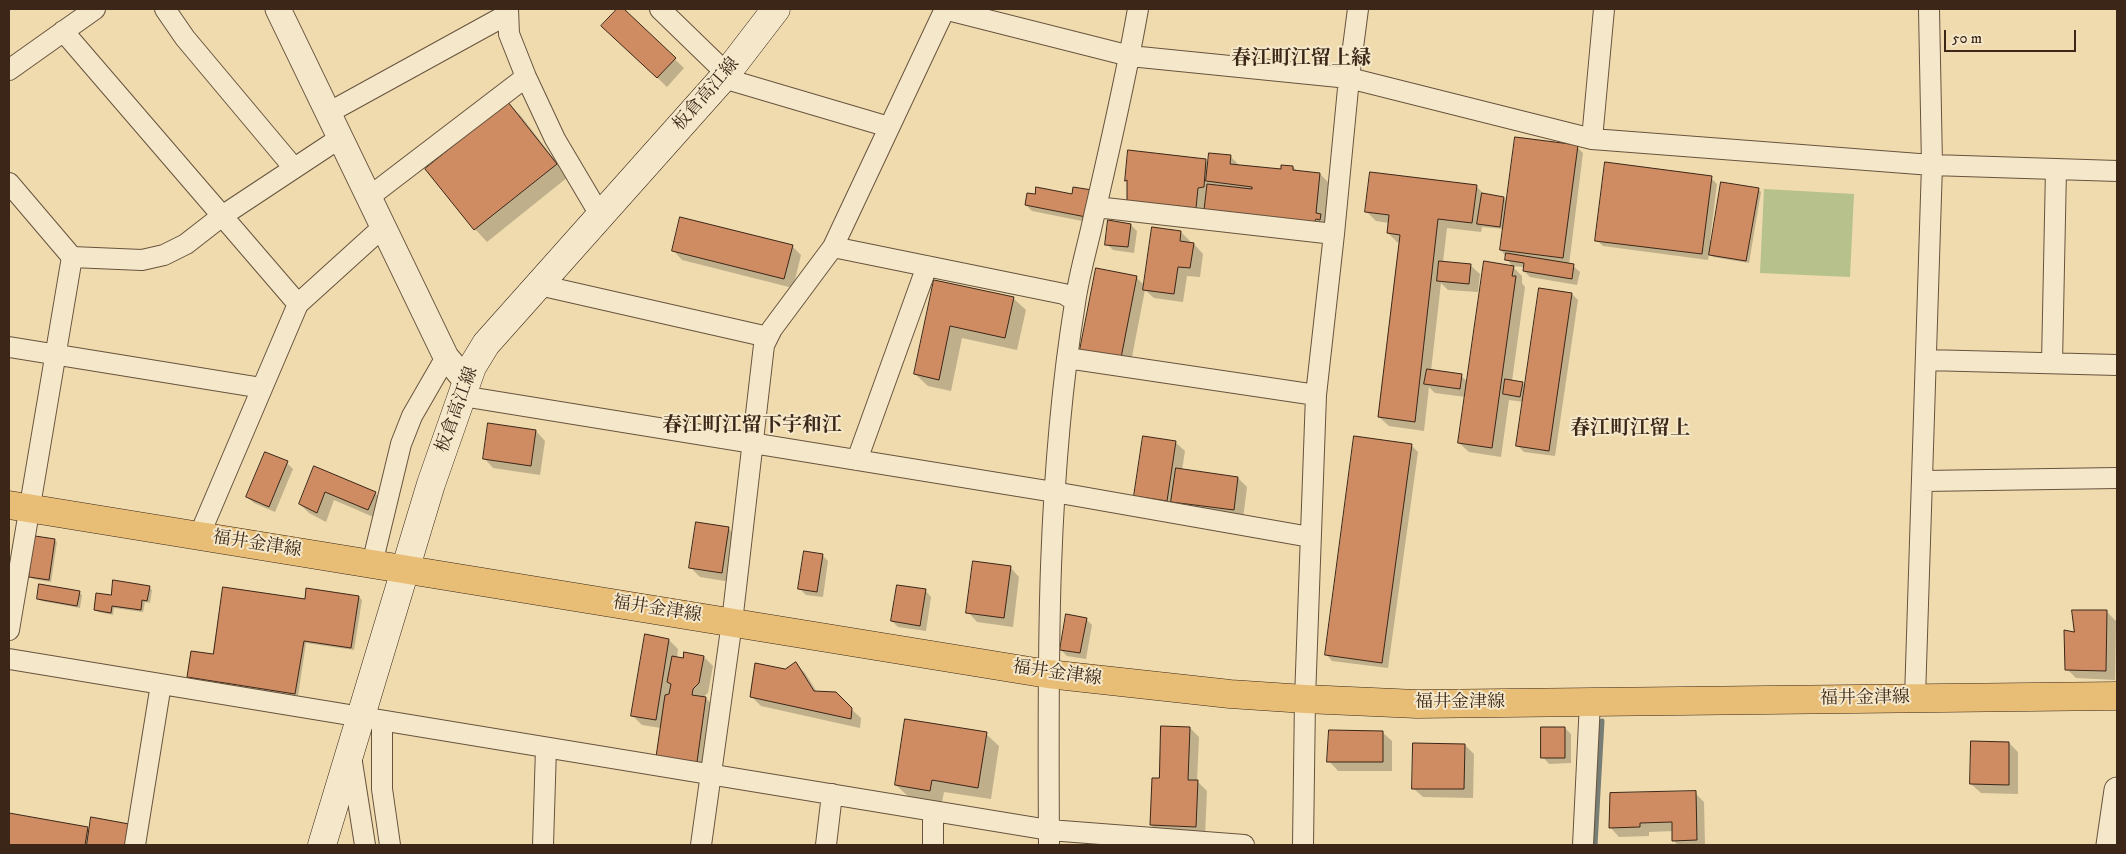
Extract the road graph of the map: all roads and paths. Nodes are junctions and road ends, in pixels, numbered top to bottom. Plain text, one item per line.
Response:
1 (95, 9) edge
2 (165, 9) edge
3 (278, 9) edge
4 (660, 9) edge
5 (776, 9) edge
6 (945, 9) edge
7 (1138, 9) edge
8 (1358, 9) edge
9 (1604, 9) edge
10 (1929, 9) edge
11 (508, 11) edge
12 (63, 31) junction
13 (1130, 56) junction
14 (9, 70) edge
15 (725, 76) junction
16 (526, 77) junction
17 (1349, 78) junction
18 (328, 113) junction
19 (889, 127) junction
20 (340, 138) junction
21 (1592, 139) junction
22 (1932, 165) junction
23 (294, 168) junction
24 (2056, 169) junction
25 (2117, 171) edge
26 (9, 183) edge
27 (369, 197) junction
28 (1096, 207) junction
29 (600, 215) junction
30 (222, 216) junction
31 (383, 227) junction
32 (1334, 234) junction
33 (833, 247) junction
34 (72, 257) junction
35 (927, 266) junction
36 (539, 285) junction
37 (1075, 301) junction
38 (298, 304) junction
39 (768, 338) junction
40 (9, 346) edge
41 (57, 354) junction
42 (446, 357) junction
43 (1067, 358) junction
44 (1926, 360) junction
45 (2052, 363) junction
46 (2117, 365) edge
47 (262, 388) junction
48 (465, 389) junction
49 (1316, 395) junction
50 (753, 443) junction
51 (857, 460) junction
52 (2117, 478) edge
53 (1923, 480) junction
54 (1054, 492) junction
55 (20, 506) edge
56 (199, 536) junction
57 (1310, 537) junction
58 (372, 564) junction
59 (405, 569) junction
60 (732, 622) junction
61 (9, 630) edge
62 (9, 659) edge
63 (1048, 674) junction
64 (161, 684) junction
65 (2117, 696) edge
66 (1915, 698) junction
67 (1305, 699) junction
68 (1590, 702) junction
69 (372, 719) junction
70 (546, 748) junction
71 (351, 752) junction
72 (710, 775) junction
73 (2117, 790) edge
74 (832, 794) junction
75 (933, 811) junction
76 (1049, 837) edge
77 (1175, 842) edge
78 (135, 845) edge
79 (322, 845) edge
80 (365, 845) edge
81 (390, 845) edge
82 (543, 845) edge
83 (700, 845) edge
84 (826, 845) edge
85 (933, 845) edge
86 (1244, 845) edge
87 (1303, 845) edge
88 (1584, 845) edge
89 (2109, 845) edge

1 - 12 street
2 - 23 street
3 - 18 street
4 - 15 street
5 - 15 main road, 板倉高江線
6 - 13 street
6 - 19 street
7 - 13 street
8 - 17 street
9 - 21 street
10 - 22 street
11 - 16 street
11 - 18 street
12 - 14 street
12 - 30 street
13 - 17 street
13 - 28 street
15 - 19 street
15 - 29 main road, 板倉高江線
16 - 27 street
16 - 29 street
17 - 21 street
17 - 32 street
18 - 20 street
19 - 33 street
20 - 23 street
20 - 27 street
21 - 22 street
22 - 24 street
22 - 44 street
23 - 30 street
24 - 25 street
24 - 45 street
26 - 34 street
27 - 31 street
28 - 32 street
28 - 37 street
29 - 36 main road, 板倉高江線
30 - 34 street
30 - 38 street
31 - 38 street
31 - 42 street
32 - 49 street
33 - 35 street
33 - 39 street
34 - 41 street
35 - 37 street
35 - 51 street
36 - 39 street
36 - 48 main road, 板倉高江線
37 - 43 street
38 - 47 street
39 - 50 street
40 - 41 street
41 - 47 street
41 - 55 street
42 - 48 street
42 - 58 street
43 - 49 street
43 - 54 street
44 - 45 street
44 - 53 street
45 - 46 street
47 - 56 street
48 - 50 street
48 - 59 main road, 板倉高江線
49 - 57 street
50 - 51 street
50 - 60 street
51 - 54 street
52 - 53 street
53 - 66 street
54 - 57 street
54 - 63 street
55 - 56 main road, 福井金津線
55 - 61 street
56 - 58 main road, 福井金津線
57 - 67 street
58 - 59 main road, 福井金津線
59 - 60 main road, 福井金津線
59 - 69 main road, 板倉高江線
60 - 63 main road, 福井金津線
60 - 72 street
62 - 64 street
63 - 67 main road, 福井金津線
63 - 76 street
64 - 69 street
64 - 78 street
65 - 66 main road, 福井金津線
66 - 68 main road, 福井金津線
67 - 68 main road, 福井金津線
67 - 87 street
68 - 88 street
69 - 70 street
69 - 71 main road, 板倉高江線
69 - 81 street
70 - 72 street
70 - 82 street
71 - 79 main road, 板倉高江線
71 - 80 street
72 - 74 street
72 - 83 street
73 - 89 street
74 - 75 street
74 - 84 street
75 - 76 street
75 - 85 street
76 - 77 street
77 - 86 street

